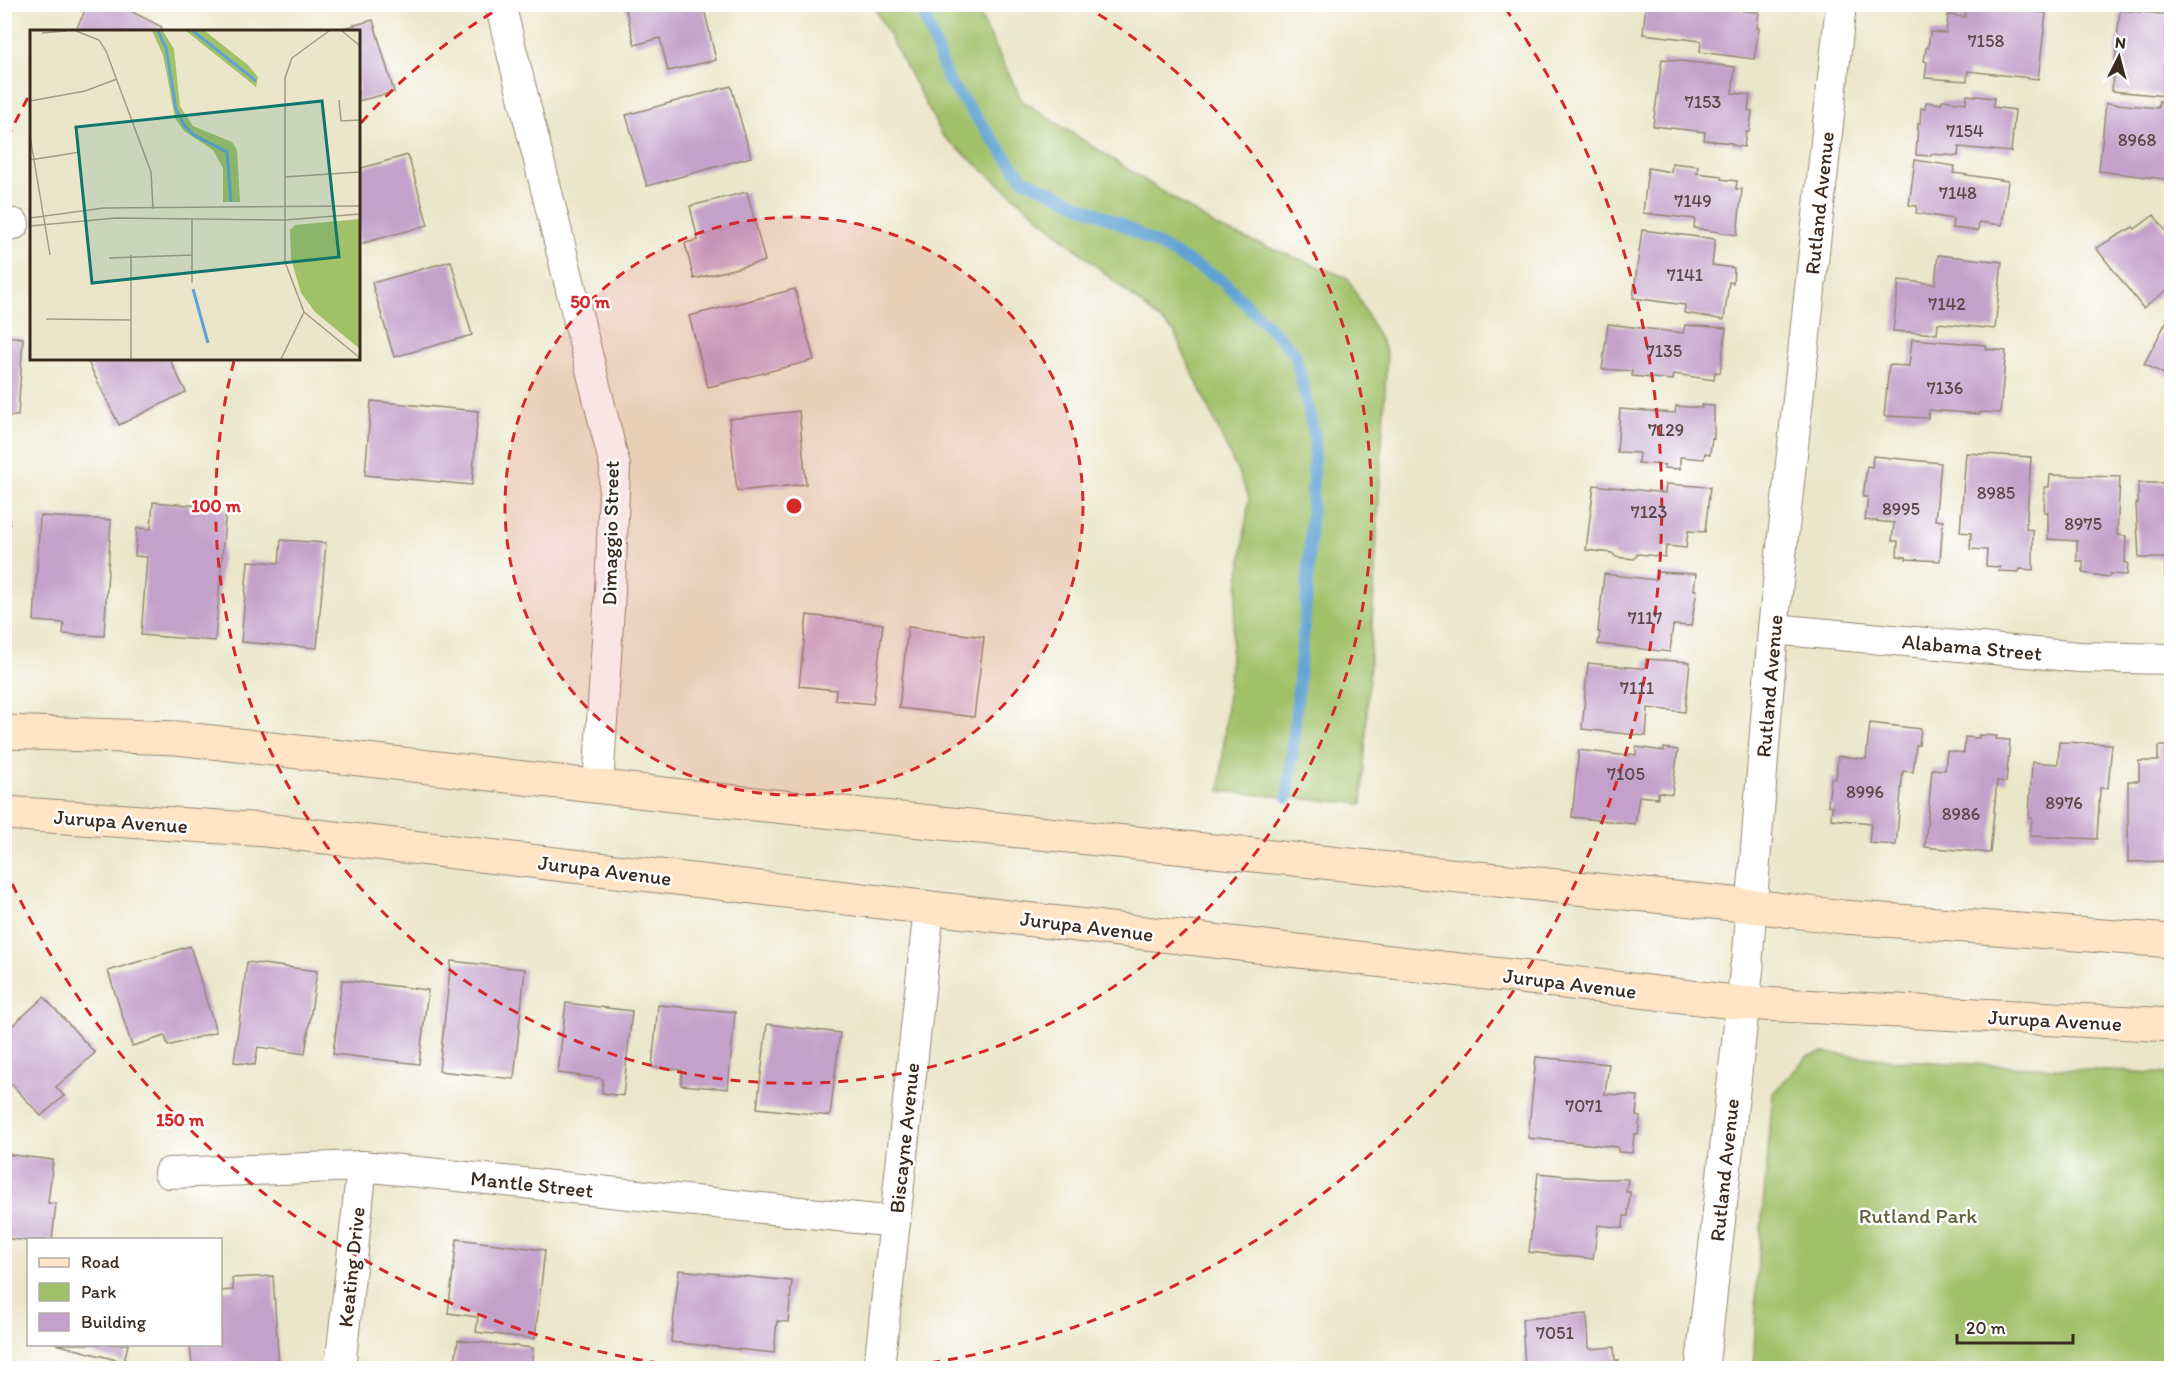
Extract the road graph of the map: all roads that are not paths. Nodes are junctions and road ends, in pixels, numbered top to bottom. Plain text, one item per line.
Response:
1 (501, 4) edge
2 (1840, 4) edge
3 (1773, 629) junction
4 (2172, 659) edge
5 (4, 732) edge
6 (598, 786) junction
7 (4, 813) edge
8 (1752, 906) junction
9 (929, 908) junction
10 (2172, 941) edge
11 (1747, 966) joint
12 (1742, 1003) junction
13 (2172, 1025) edge
14 (362, 1166) junction
15 (169, 1173) dead end
16 (895, 1222) junction
17 (340, 1368) edge
18 (879, 1368) edge
19 (1702, 1368) edge

1 - 6 street, Dimaggio Street
2 - 3 street, Rutland Avenue
3 - 4 street, Alabama Street
3 - 8 street, Rutland Avenue
5 - 6 main road
6 - 8 main road
7 - 9 main road, Jurupa Avenue
8 - 10 main road
8 - 11 street, Rutland Avenue
9 - 12 main road, Jurupa Avenue
9 - 16 street, Biscayne Avenue
11 - 12 street, Rutland Avenue
12 - 13 main road, Jurupa Avenue
12 - 19 street, Rutland Avenue
14 - 15 street, Mantle Street
14 - 16 street, Mantle Street
14 - 17 street, Keating Drive
16 - 18 street, Biscayne Avenue

